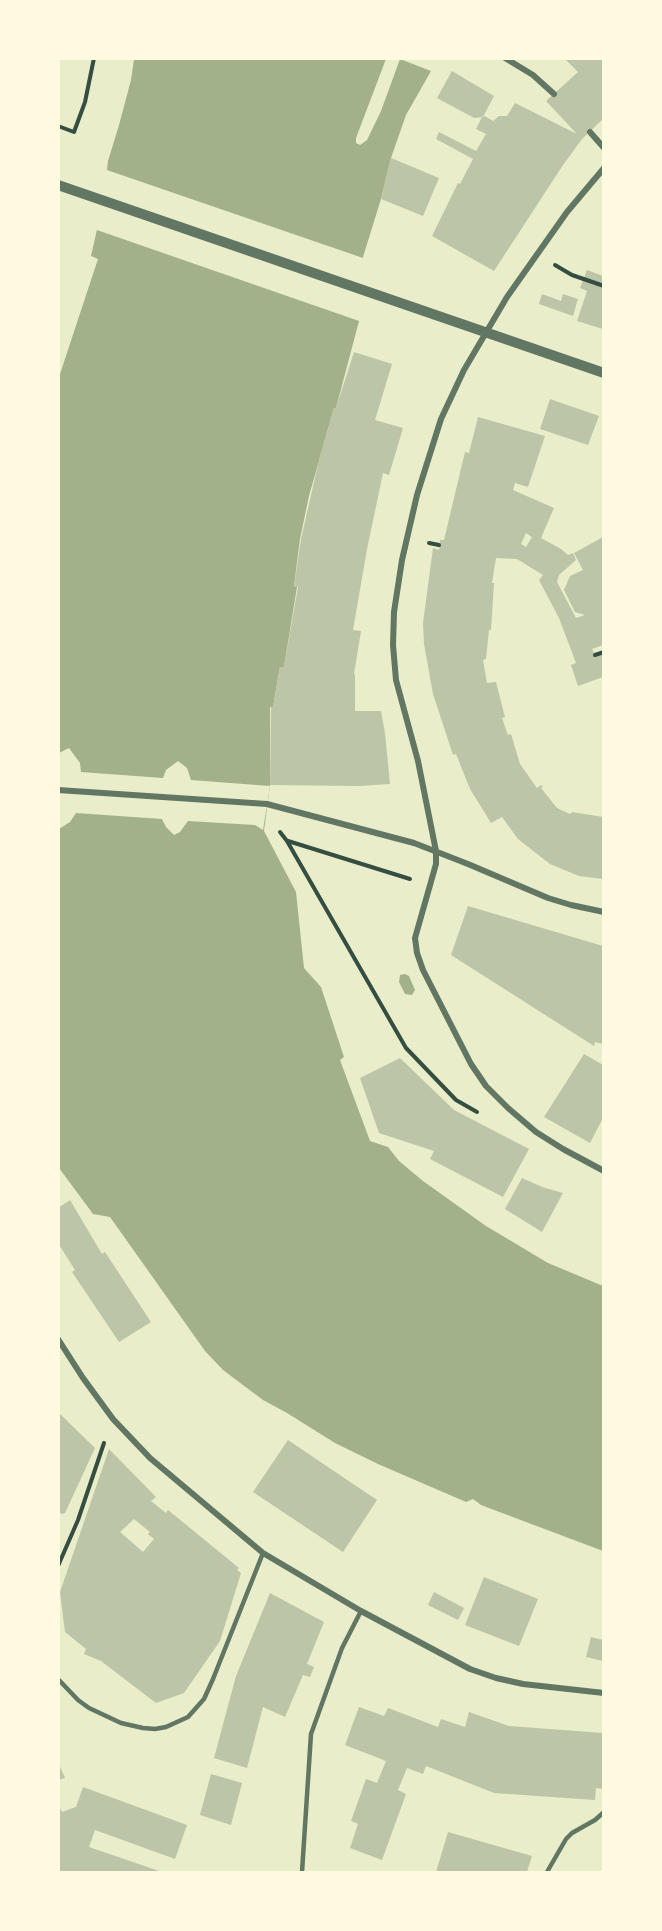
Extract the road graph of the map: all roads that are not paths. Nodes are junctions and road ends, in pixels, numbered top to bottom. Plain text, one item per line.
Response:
1 (505, 58) edge
2 (554, 94) dead end
3 (590, 132) dead end
4 (603, 148) edge
5 (603, 168) edge
6 (58, 185) edge
7 (603, 373) edge
8 (58, 790) edge
9 (436, 851) junction
10 (603, 912) edge
11 (603, 1171) edge
12 (58, 1340) edge
13 (263, 1552) junction
14 (361, 1611) junction
15 (58, 1679) edge
16 (603, 1693) edge
17 (603, 1812) edge
18 (302, 1872) edge
19 (547, 1872) edge

1 - 2 street
3 - 4 street
5 - 9 street
6 - 7 street
8 - 9 street
9 - 10 street
9 - 11 street
12 - 13 street
13 - 14 street
13 - 15 lane
14 - 16 street
14 - 18 lane
17 - 19 lane

